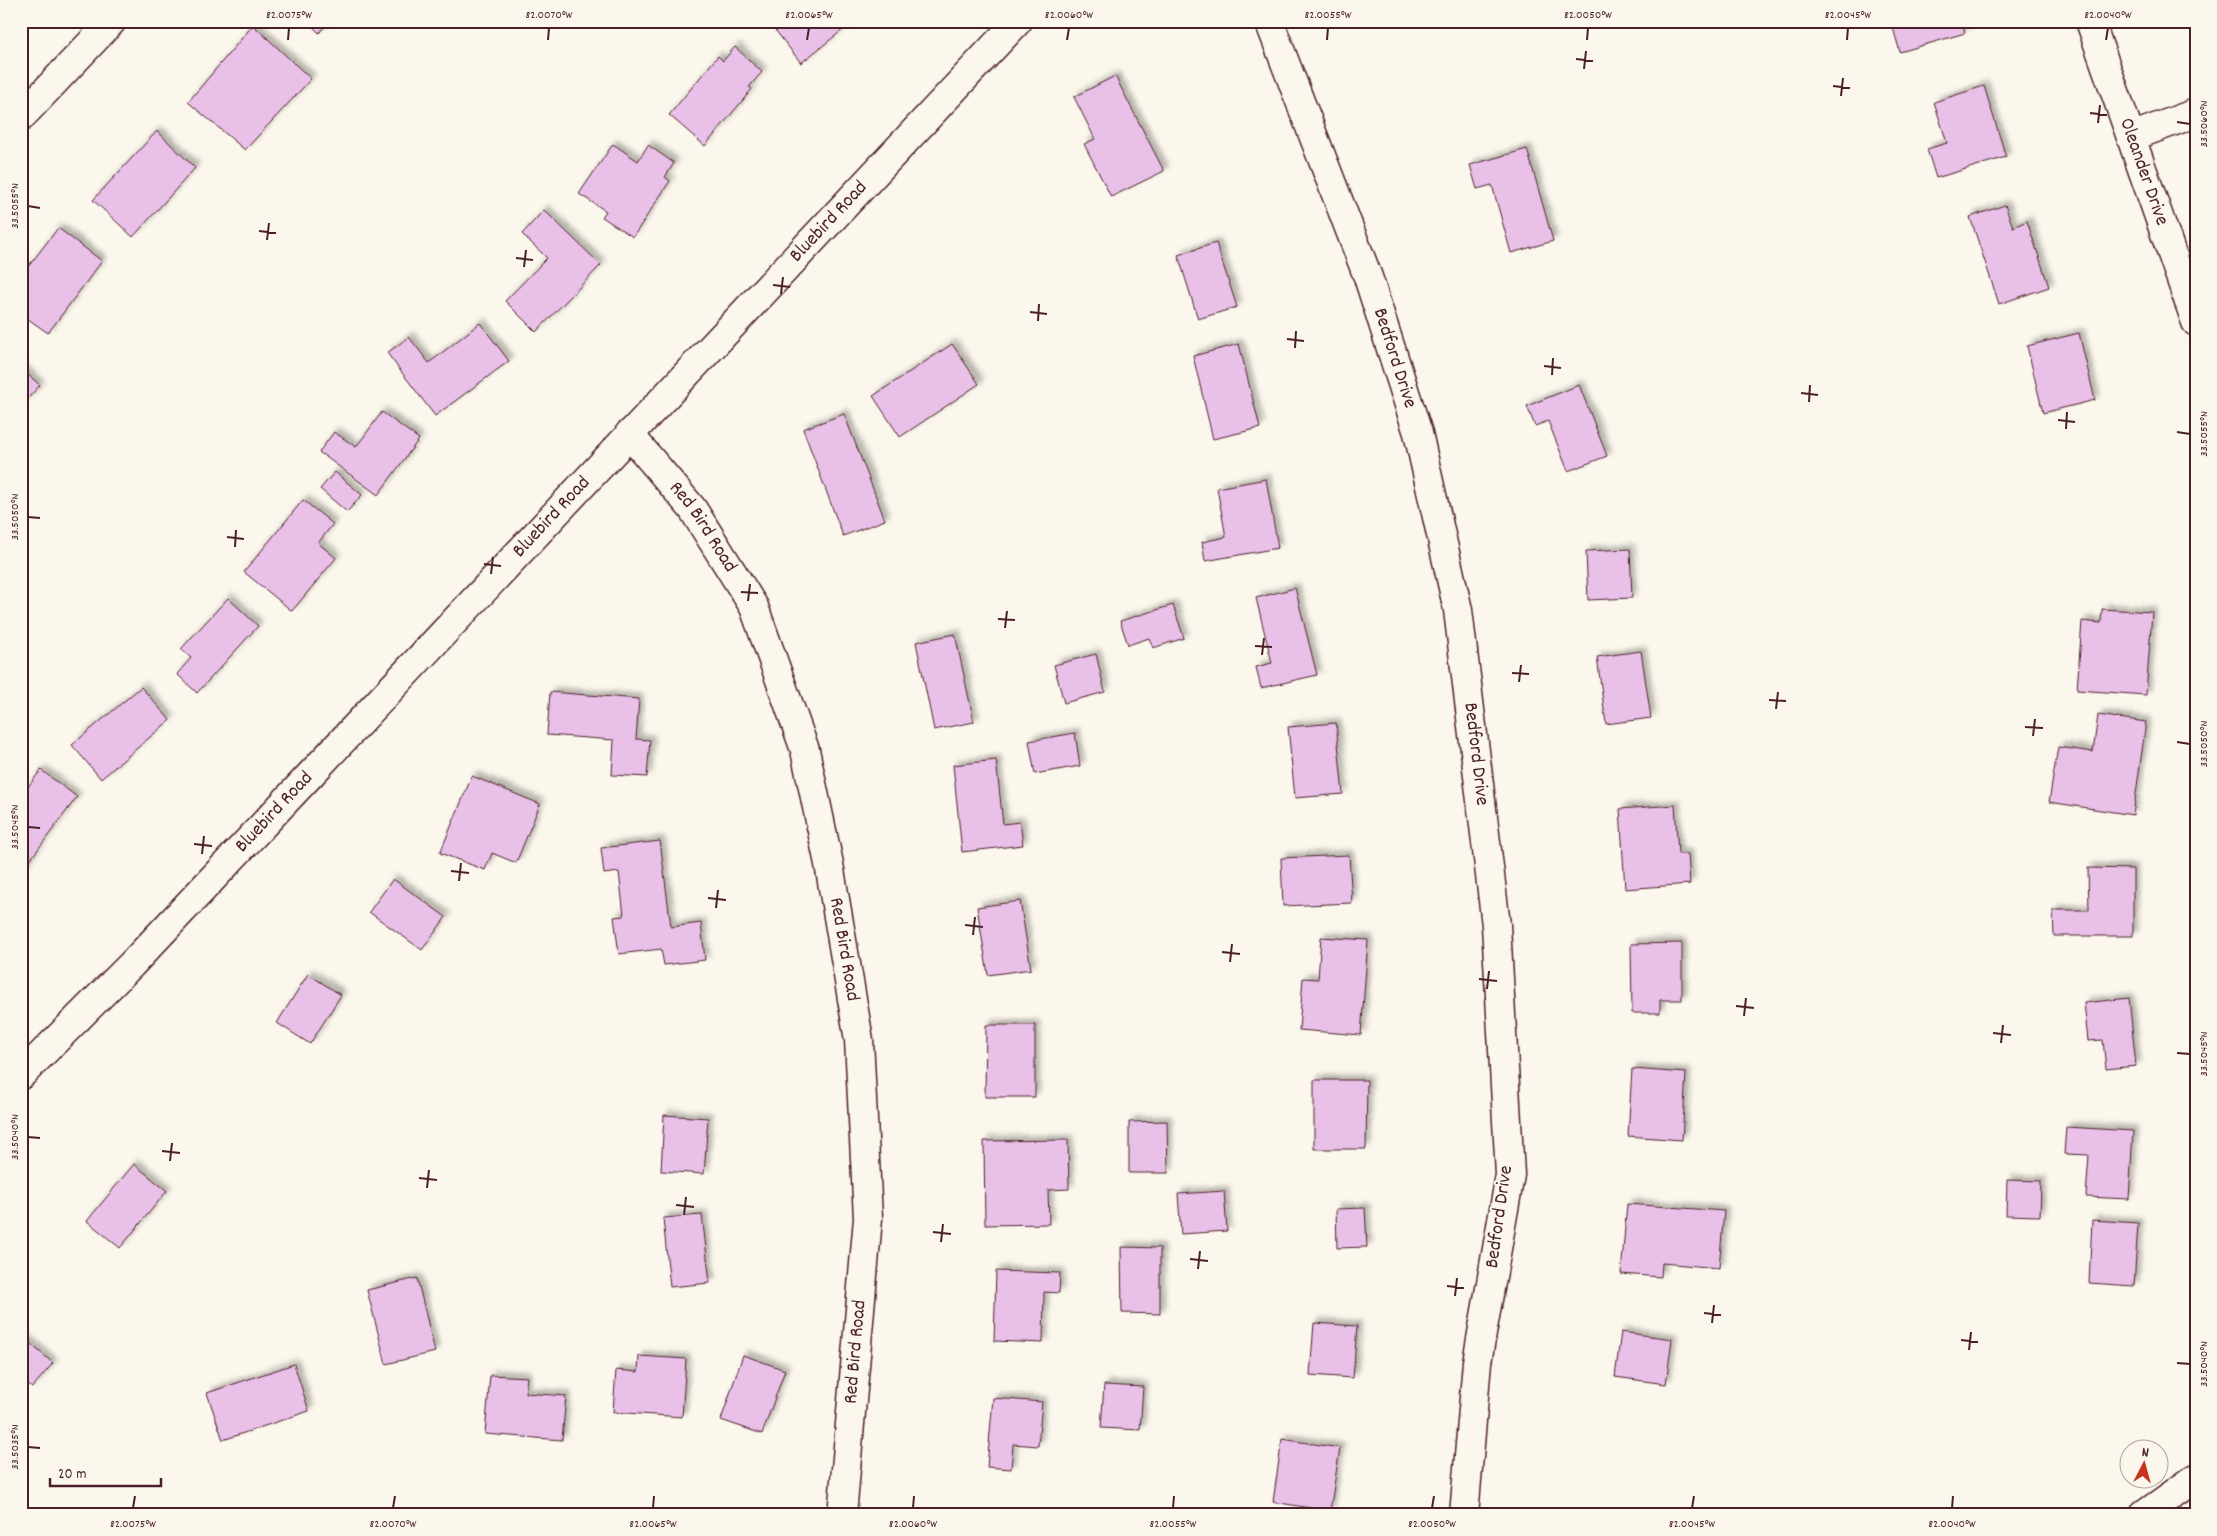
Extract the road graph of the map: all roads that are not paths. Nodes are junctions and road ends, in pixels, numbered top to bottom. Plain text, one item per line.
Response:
1 (112, 21) edge
2 (1018, 21) edge
3 (1269, 21) edge
4 (2090, 21) edge
5 (2196, 113) edge
6 (21, 117) edge
7 (2131, 137) junction
8 (2196, 322) edge
9 (629, 434) junction
10 (21, 1075) edge
11 (2196, 1478) edge
12 (842, 1515) edge
13 (1464, 1515) edge
14 (2144, 1515) edge

1 - 6 street
2 - 9 street, Bluebird Road
3 - 13 street, Bedford Drive
4 - 7 street, Oleander Drive
5 - 7 street
7 - 8 street, Oleander Drive
9 - 10 street, Bluebird Road
9 - 12 street, Red Bird Road
11 - 14 street

